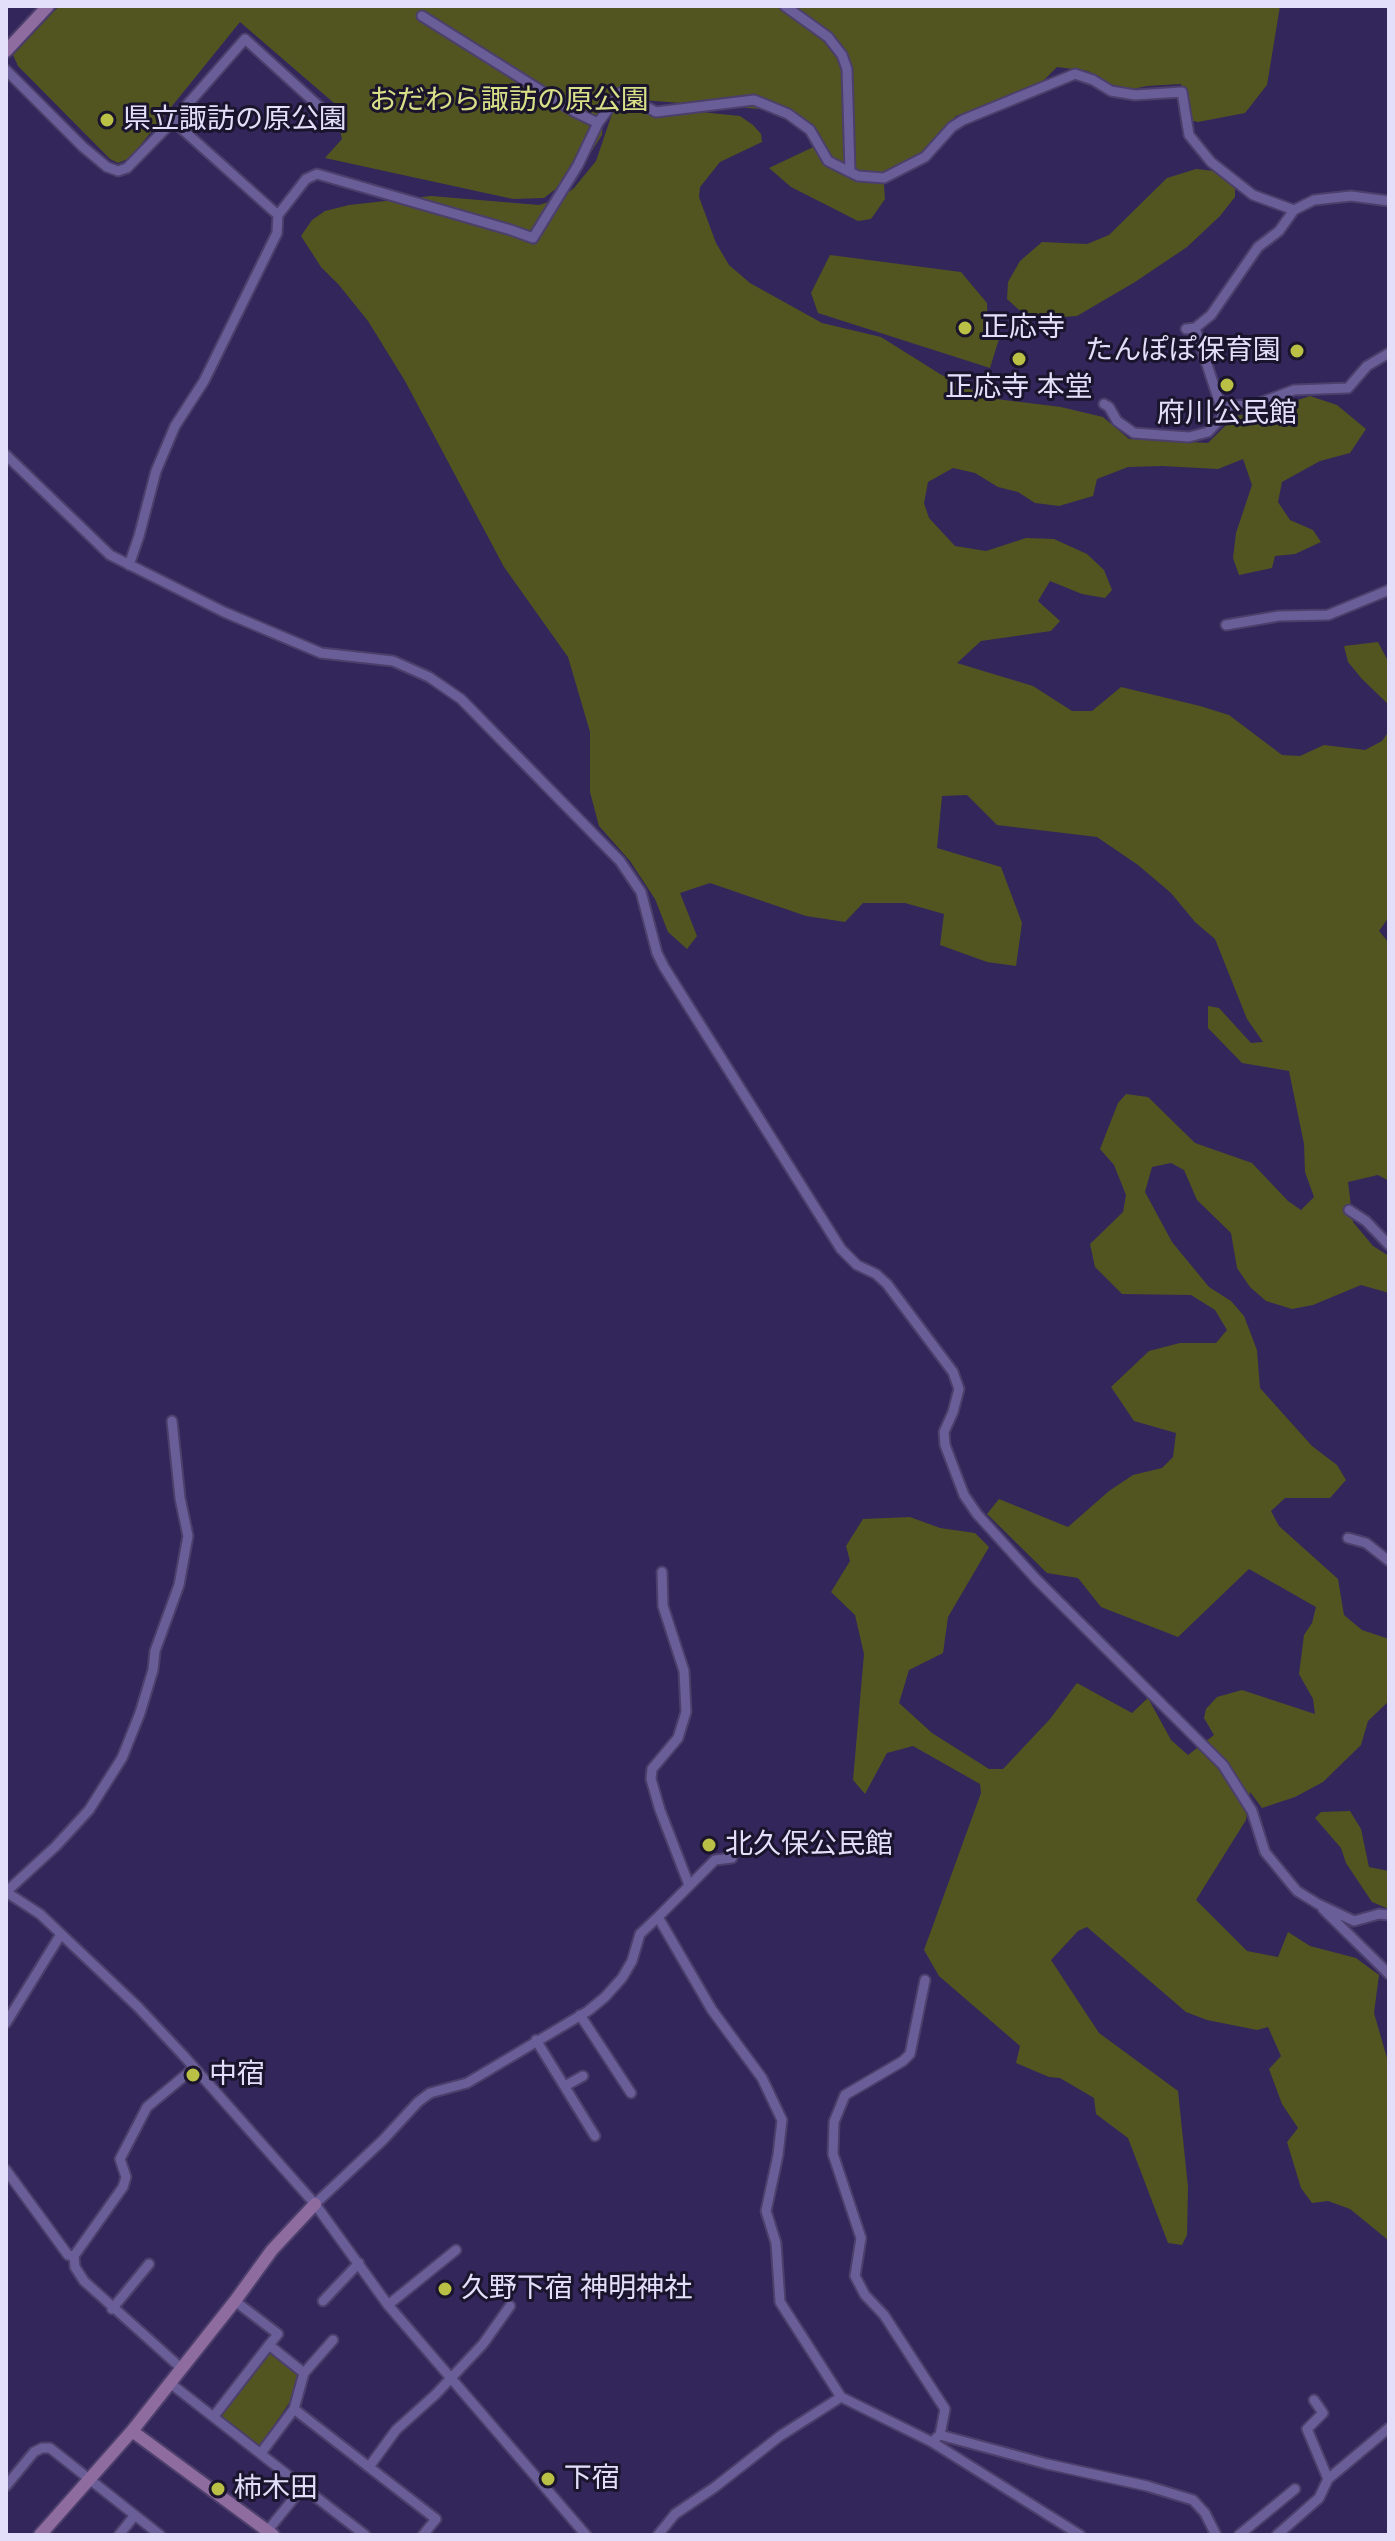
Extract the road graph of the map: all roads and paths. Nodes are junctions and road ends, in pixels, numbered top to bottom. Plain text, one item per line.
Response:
1 (48, 6) edge
2 (785, 6) edge
3 (422, 16) dead end
4 (6, 51) edge
5 (6, 70) edge
6 (321, 108) dead end
7 (173, 121) junction
8 (598, 123) junction
9 (850, 172) junction
10 (1389, 201) edge
11 (1294, 210) junction
12 (278, 215) junction
13 (1389, 353) edge
14 (1219, 401) junction
15 (1104, 404) dead end
16 (6, 455) edge
17 (129, 565) junction
18 (1389, 590) edge
19 (1226, 625) dead end
20 (1349, 1210) dead end
21 (1389, 1245) edge
22 (172, 1421) dead end
23 (1348, 1538) dead end
24 (1389, 1561) edge
25 (662, 1572) dead end
26 (732, 1858) dead end
27 (689, 1885) junction
28 (6, 1892) edge
29 (1318, 1904) junction
30 (1389, 1915) edge
31 (658, 1917) junction
32 (61, 1934) junction
33 (1389, 1974) edge
34 (925, 1980) dead end
35 (580, 2015) junction
36 (6, 2023) edge
37 (536, 2040) junction
38 (194, 2068) junction
39 (583, 2076) dead end
40 (565, 2086) junction
41 (631, 2093) dead end
42 (595, 2136) dead end
43 (6, 2170) edge
44 (315, 2204) junction
45 (456, 2250) dead end
46 (74, 2256) junction
47 (359, 2263) junction
48 (149, 2264) dead end
49 (235, 2301) junction
50 (323, 2301) dead end
51 (388, 2305) junction
52 (510, 2306) dead end
53 (112, 2309) junction
54 (333, 2340) dead end
55 (269, 2345) junction
56 (181, 2368) junction
57 (304, 2373) junction
58 (452, 2377) junction
59 (170, 2383) junction
60 (841, 2397) junction
61 (1314, 2400) dead end
62 (294, 2409) junction
63 (214, 2416) junction
64 (1389, 2428) edge
65 (132, 2431) junction
66 (936, 2438) junction
67 (261, 2453) junction
68 (369, 2467) junction
69 (1328, 2479) junction
70 (90, 2480) junction
71 (7, 2482) edge
72 (303, 2487) junction
73 (1295, 2489) dead end
74 (135, 2515) junction
75 (268, 2534) edge
76 (40, 2535) edge
77 (119, 2535) edge
78 (160, 2535) edge
79 (365, 2535) edge
80 (423, 2535) edge
81 (586, 2535) edge
82 (658, 2535) edge
83 (1080, 2535) edge
84 (1216, 2535) edge
85 (1239, 2535) edge
86 (1277, 2535) edge

1 - 4 street
2 - 9 street
3 - 8 street
5 - 7 street
6 - 7 street
7 - 12 street
8 - 9 street
8 - 12 street
9 - 11 street
10 - 11 street
11 - 14 street
12 - 17 street
13 - 14 street
14 - 15 street
16 - 17 street
17 - 29 street
18 - 19 street
20 - 21 street
22 - 28 street
23 - 24 street
25 - 27 street
26 - 27 street
27 - 31 street
28 - 32 street
29 - 30 street
29 - 33 street
31 - 35 street
31 - 60 street
32 - 36 street
32 - 38 street
34 - 66 street
35 - 37 street
35 - 41 street
37 - 40 street
37 - 44 street
38 - 44 street
38 - 46 street
39 - 40 street
40 - 42 street
43 - 46 street
44 - 47 street
44 - 49 street
45 - 51 street
46 - 53 street
47 - 50 street
47 - 51 street
48 - 53 street
49 - 55 street
49 - 56 street
51 - 58 street
52 - 58 street
53 - 56 street
54 - 57 street
55 - 57 street
55 - 63 street
56 - 59 street
57 - 62 street
58 - 68 street
58 - 81 street
59 - 63 street
59 - 65 street
60 - 66 street
60 - 82 street
61 - 69 street
62 - 67 street
62 - 68 street
63 - 67 street
64 - 69 street
65 - 70 street
65 - 75 street
66 - 83 street
66 - 84 street
67 - 72 street
68 - 80 street
69 - 86 street
70 - 71 street
70 - 74 street
70 - 76 street
72 - 75 street
72 - 79 street
73 - 85 street
74 - 77 street
74 - 78 street

